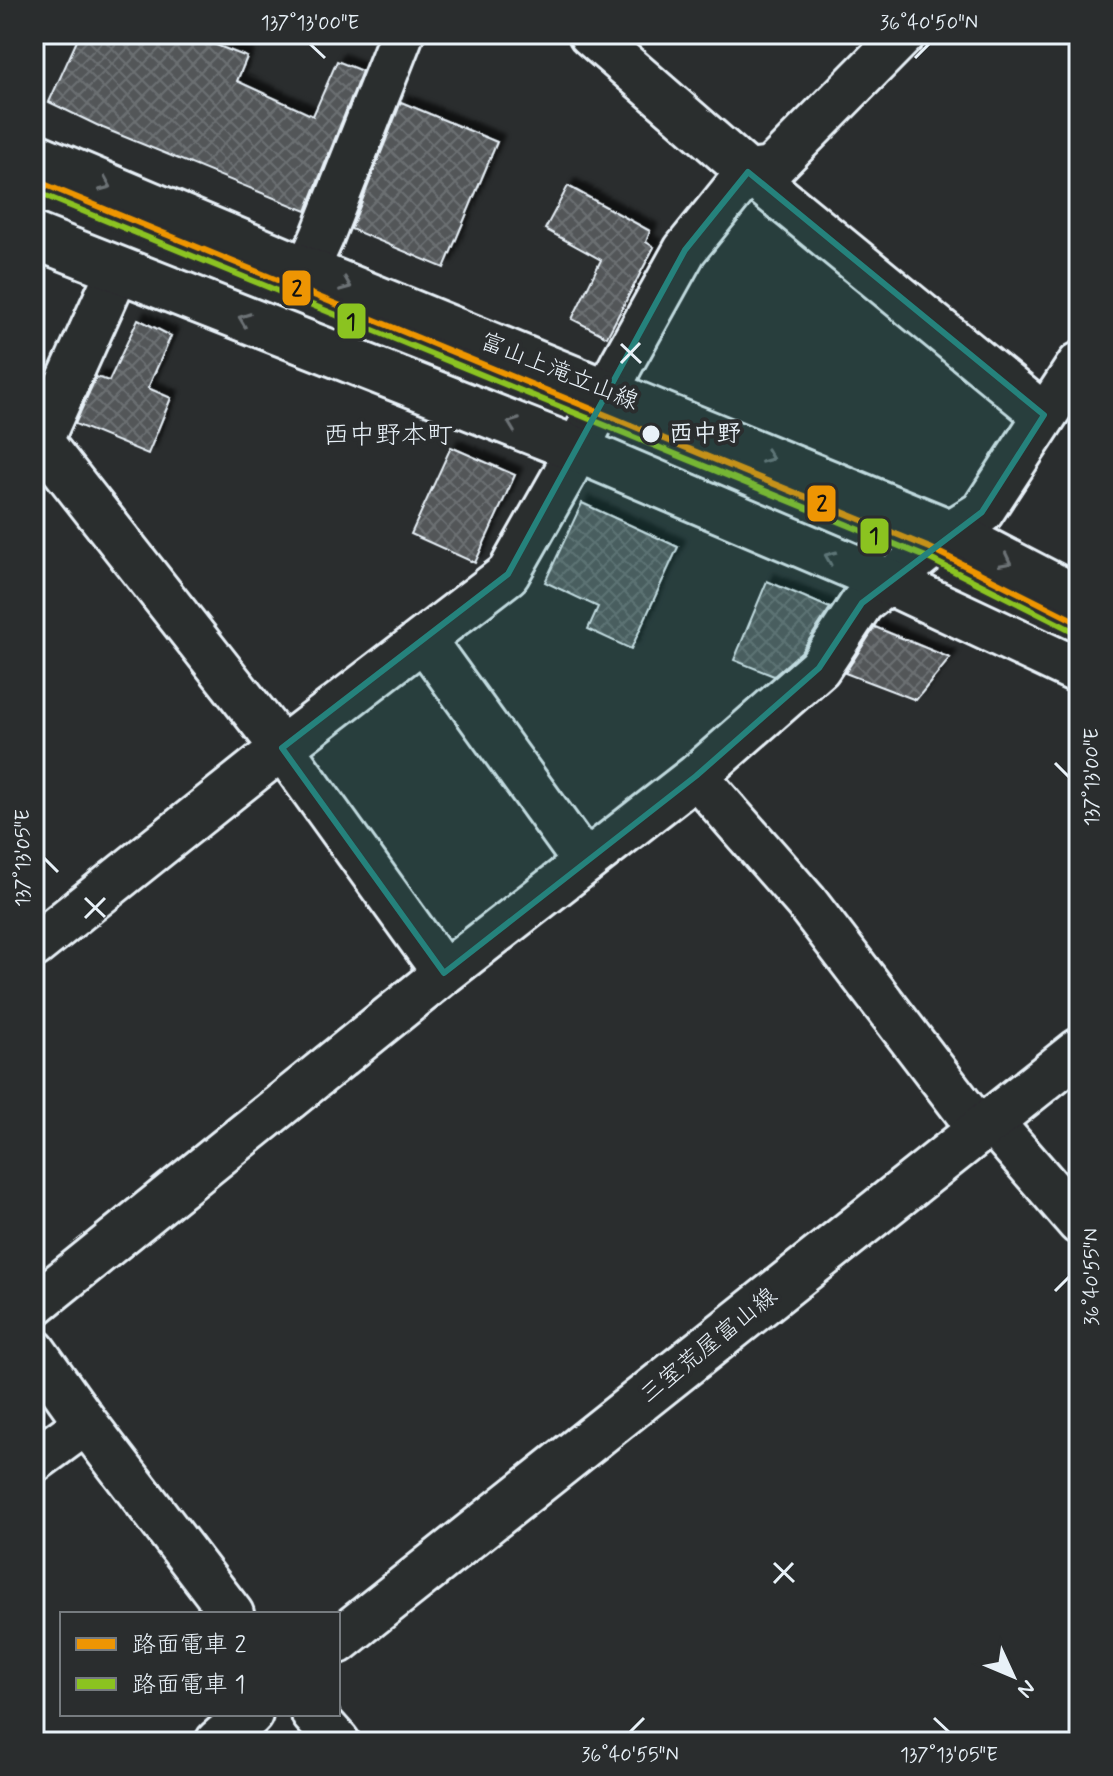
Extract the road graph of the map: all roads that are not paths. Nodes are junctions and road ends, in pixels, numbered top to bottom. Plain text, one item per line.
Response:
1 (402, 34) edge
2 (590, 34) edge
3 (879, 43) edge
4 (34, 155) edge
5 (748, 172) junction
6 (34, 236) edge
7 (118, 270) junction
8 (307, 270) junction
9 (1079, 364) edge
10 (609, 392) junction
11 (1044, 415) junction
12 (37, 444) edge
13 (576, 449) junction
14 (950, 532) junction
15 (887, 581) junction
16 (1079, 599) edge
17 (424, 640) junction
18 (1079, 671) edge
19 (282, 748) junction
20 (696, 776) junction
21 (585, 863) junction
22 (34, 946) edge
23 (444, 973) junction
24 (1079, 1051) edge
25 (986, 1125) junction
26 (1079, 1223) edge
27 (34, 1305) edge
28 (34, 1350) edge
29 (86, 1423) junction
30 (34, 1461) edge
31 (230, 1612) edge
32 (340, 1639) edge
33 (248, 1716) edge
34 (315, 1716) edge
35 (218, 1742) edge
36 (338, 1742) edge

1 - 8 street
2 - 5 street
3 - 5 street
4 -> 8 main road, 富山上滝立山線
5 - 10 street
5 - 11 street
6 - 7 main road
7 - 12 street
13 -> 7 main road
8 -> 10 main road, 富山上滝立山線
9 - 11 street
10 - 13 street
10 -> 14 main road, 富山上滝立山線
11 - 14 street
12 - 19 street
15 -> 13 main road
13 - 17 street
14 - 15 street
14 -> 16 main road, 富山上滝立山線
15 - 18 main road
15 - 20 street
17 - 19 street
17 - 21 street
19 - 22 street
19 - 23 street
20 - 21 street
20 - 25 street
21 - 23 street
23 - 27 street
24 - 25 main road, 三室荒屋富山線
25 - 26 street
25 - 32 main road, 三室荒屋富山線
28 - 29 street
29 - 30 street
29 - 31 street
33 - 35 main road
34 - 36 street

